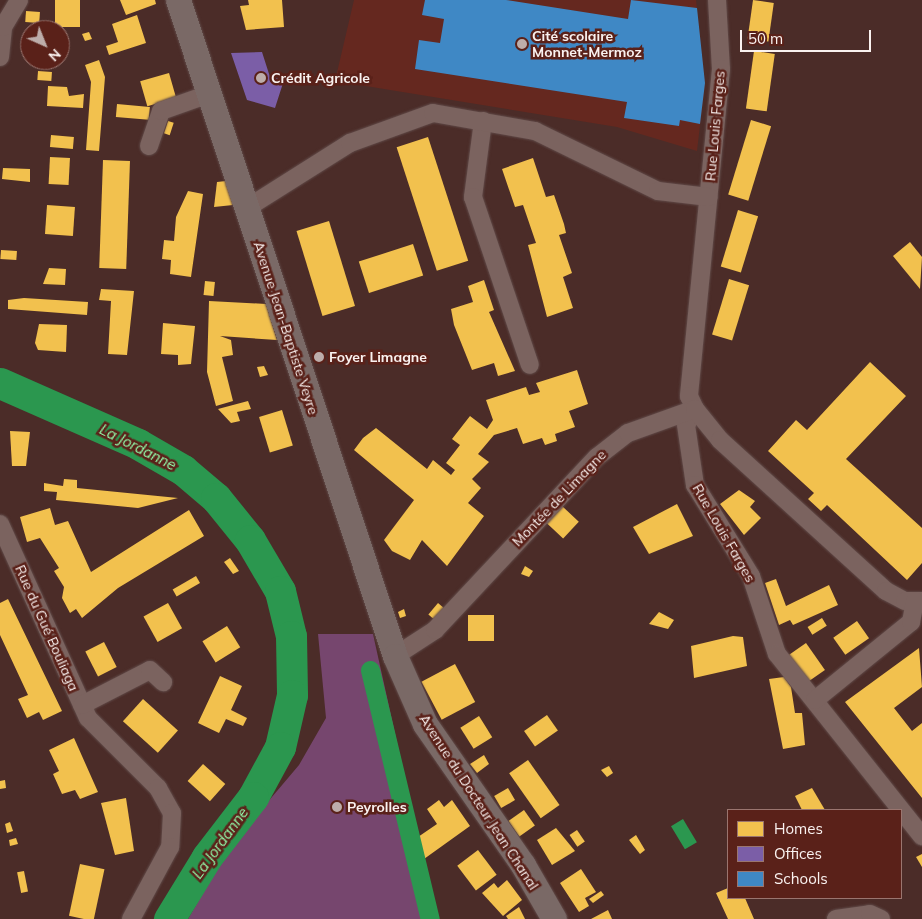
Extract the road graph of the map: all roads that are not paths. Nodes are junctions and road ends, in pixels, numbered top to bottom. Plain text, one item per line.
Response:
1 (19, 0) edge
2 (178, 0) edge
3 (717, 0) edge
4 (2, 26) edge
5 (0, 57) edge
6 (209, 94) junction
7 (483, 121) junction
8 (149, 146) dead end
9 (708, 197) junction
10 (247, 208) junction
11 (530, 365) dead end
12 (695, 409) junction
13 (0, 524) edge
14 (918, 601) edge
15 (394, 656) junction
16 (163, 682) dead end
17 (815, 700) junction
18 (82, 705) junction
19 (901, 809) edge
20 (902, 811) edge
21 (922, 836) edge
22 (860, 917) edge
23 (131, 919) edge
24 (554, 919) edge
25 (836, 919) edge
26 (881, 919) edge

1 - 4 street
2 - 6 main road, Avenue Jean-Baptiste Veyre
3 - 9 street, Rue Louis Farges
4 - 5 street
6 - 8 street
6 - 10 main road, Avenue Jean-Baptiste Veyre
7 - 9 street
7 - 10 street
7 - 11 street
9 - 12 street, Rue Louis Farges
10 - 15 main road, Avenue Jean-Baptiste Veyre
12 - 14 street
12 - 15 street, Montée de Limagne
12 - 17 street, Rue Louis Farges
13 - 18 street, Rue du Gué Bouliaga
14 - 17 street
15 - 24 main road, Avenue du Docteur Jean Chanal
16 - 18 street, Rue du Gué Bouliaga
17 - 19 street, Rue Louis Farges
18 - 23 street, Rue du Gué Bouliaga
20 - 21 street, Rue Louis Farges
22 - 25 street
22 - 26 street

